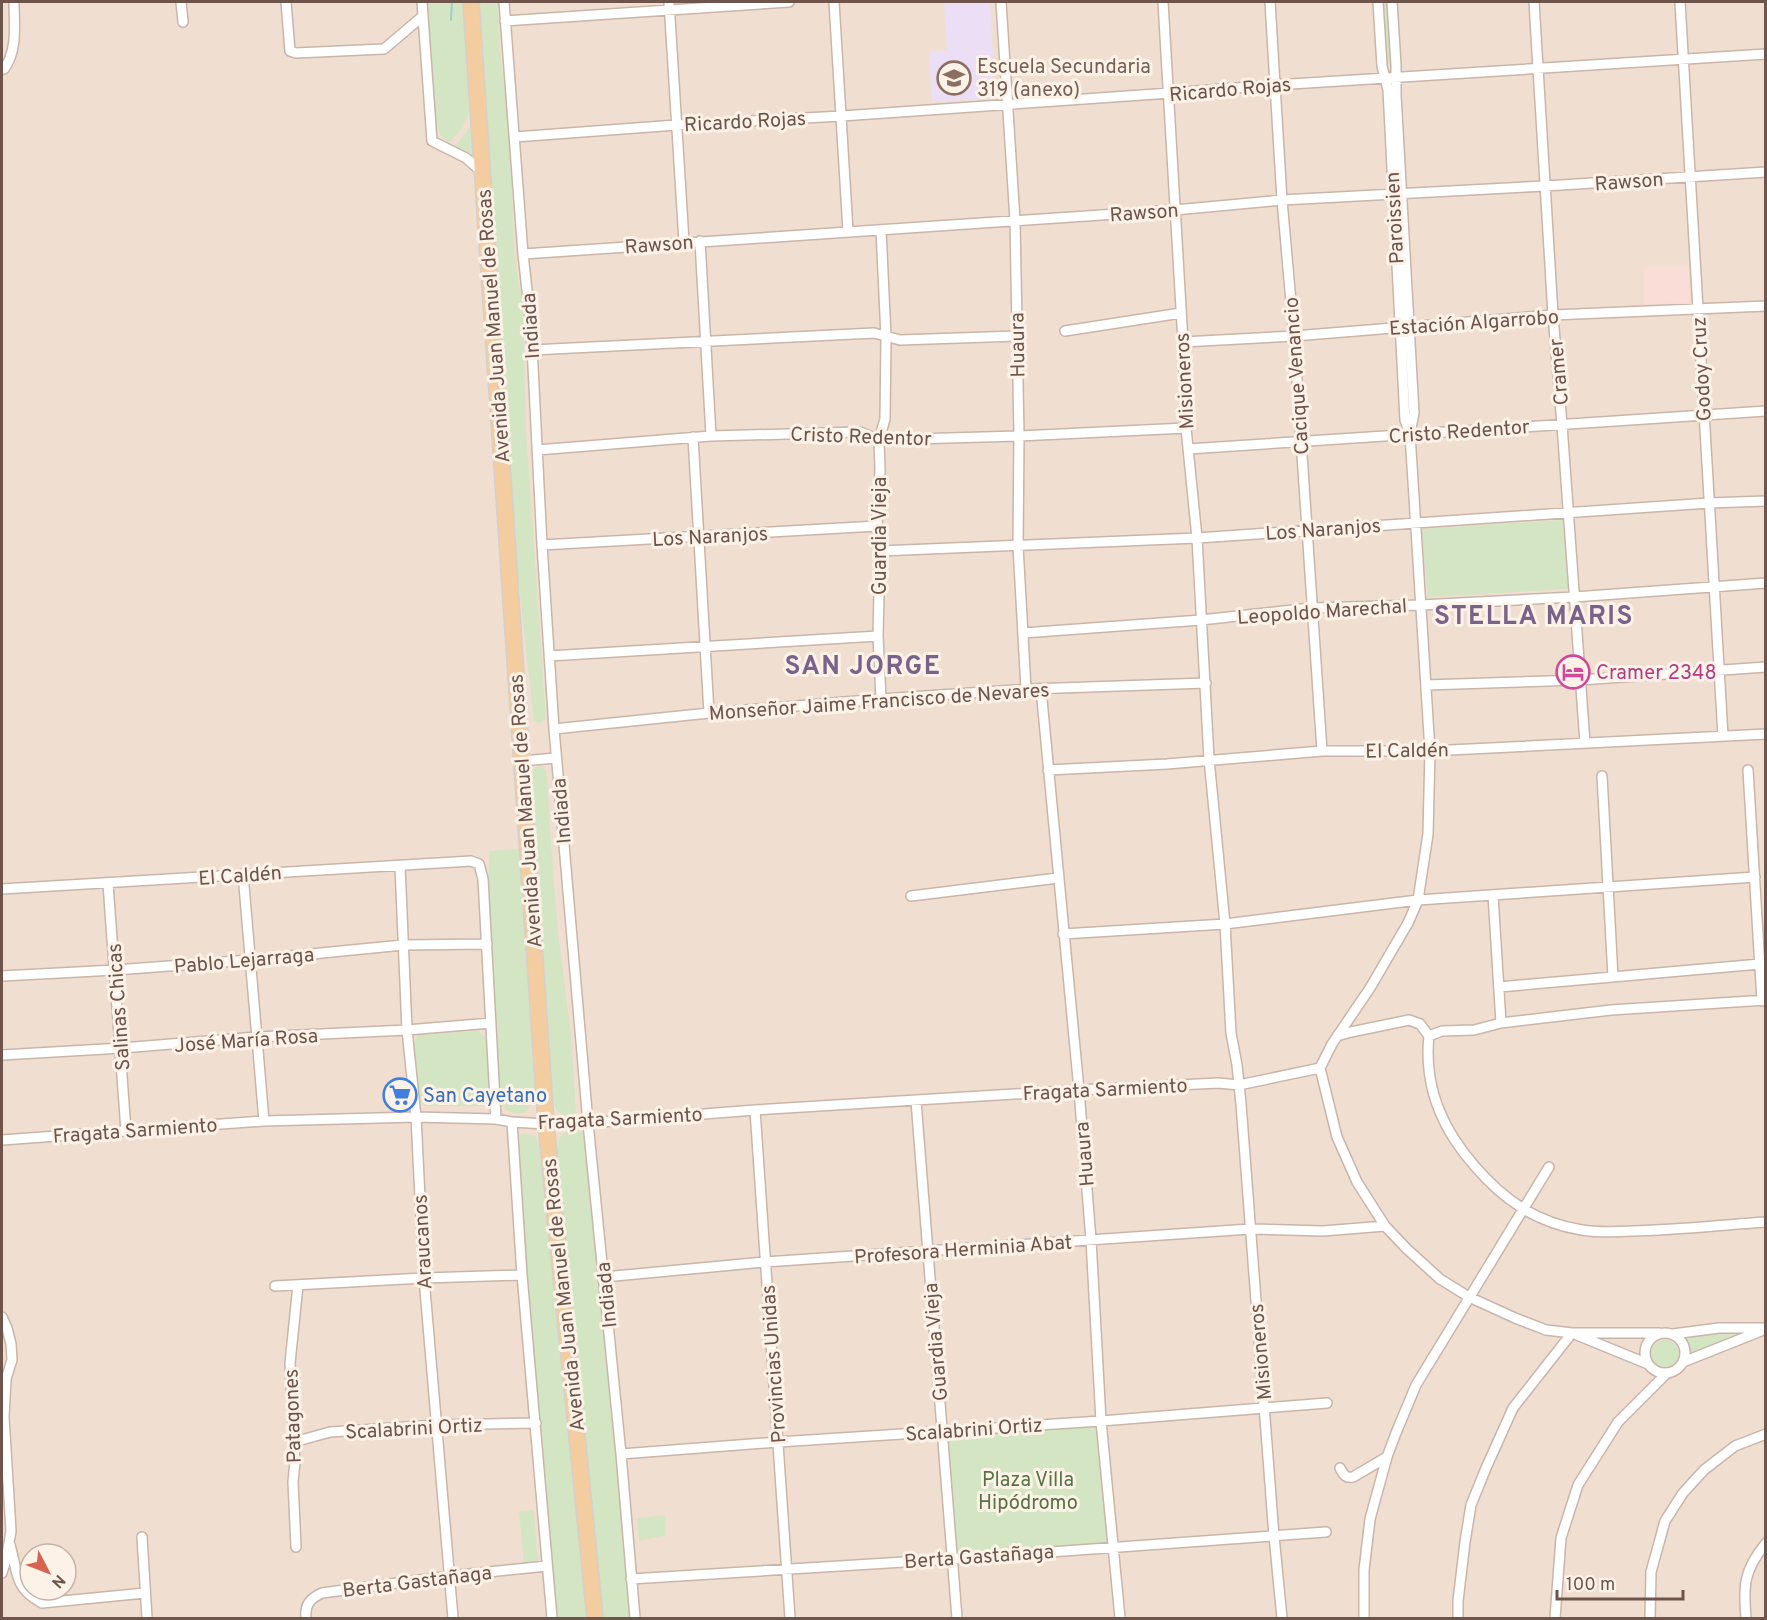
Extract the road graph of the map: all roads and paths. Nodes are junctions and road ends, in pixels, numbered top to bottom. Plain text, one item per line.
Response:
1 (14, 2) edge
2 (181, 2) edge
3 (286, 2) edge
4 (422, 2) edge
5 (471, 2) edge
6 (504, 2) edge
7 (789, 2) edge
8 (834, 2) edge
9 (1001, 2) edge
10 (1163, 2) edge
11 (1270, 2) edge
12 (1378, 2) edge
13 (1392, 2) edge
14 (1534, 2) edge
15 (1680, 2) edge
16 (669, 5) edge
17 (423, 16) junction
18 (505, 21) junction
19 (183, 22) dead end
20 (1766, 54) edge
21 (1683, 59) junction
22 (1538, 68) junction
23 (3, 69) edge
24 (1396, 77) junction
25 (1385, 78) junction
26 (1275, 85) junction
27 (1170, 93) junction
28 (1007, 104) junction
29 (842, 116) junction
30 (676, 125) junction
31 (515, 137) junction
32 (483, 172) junction
33 (1766, 172) edge
34 (1690, 177) junction
35 (1545, 186) junction
36 (1398, 194) junction
37 (1282, 200) junction
38 (1175, 210) junction
39 (1015, 220) junction
40 (881, 230) junction
41 (848, 231) junction
42 (700, 241) junction
43 (684, 242) junction
44 (524, 254) junction
45 (1766, 306) edge
46 (1698, 309) junction
47 (1180, 313) junction
48 (1553, 315) junction
49 (1404, 327) junction
50 (1065, 332) dead end
51 (1017, 336) junction
52 (1294, 336) junction
53 (886, 337) junction
54 (706, 341) junction
55 (1183, 342) junction
56 (532, 350) junction
57 (1766, 411) edge
58 (1704, 416) junction
59 (1562, 425) junction
60 (1186, 428) junction
61 (1410, 434) junction
62 (711, 436) junction
63 (1018, 436) junction
64 (693, 437) junction
65 (879, 440) junction
66 (1300, 442) junction
67 (1188, 449) junction
68 (537, 450) junction
69 (1766, 501) edge
70 (1709, 503) junction
71 (1568, 513) junction
72 (1416, 523) junction
73 (877, 526) junction
74 (1306, 531) junction
75 (700, 536) junction
76 (1197, 538) junction
77 (542, 545) junction
78 (1018, 546) junction
79 (880, 551) junction
80 (1766, 584) edge
81 (1714, 587) junction
82 (1574, 597) junction
83 (1421, 605) junction
84 (1311, 608) junction
85 (1201, 620) junction
86 (1023, 633) junction
87 (878, 636) junction
88 (705, 646) junction
89 (549, 656) junction
90 (1766, 667) edge
91 (1719, 671) junction
92 (1580, 680) junction
93 (1206, 683) junction
94 (1426, 686) junction
95 (1026, 689) junction
96 (1041, 689) junction
97 (881, 699) junction
98 (709, 713) junction
99 (554, 729) junction
100 (1766, 734) edge
101 (1723, 736) junction
102 (1585, 743) junction
103 (1322, 751) junction
104 (1430, 751) junction
105 (556, 758) junction
106 (1209, 759) junction
107 (522, 761) junction
108 (1048, 770) junction
109 (1748, 770) dead end
110 (1602, 776) dead end
111 (400, 866) junction
112 (243, 874) junction
113 (1058, 878) junction
114 (1755, 878) junction
115 (108, 884) junction
116 (1608, 888) junction
117 (2, 890) edge
118 (1493, 895) junction
119 (911, 896) dead end
120 (1418, 900) junction
121 (1225, 924) junction
122 (1063, 934) junction
123 (487, 944) junction
124 (403, 945) junction
125 (250, 960) junction
126 (1760, 964) junction
127 (115, 970) junction
128 (2, 976) edge
129 (1613, 977) junction
130 (1499, 987) junction
131 (1764, 1000) edge
132 (491, 1023) junction
133 (1501, 1023) junction
134 (407, 1030) junction
135 (1336, 1036) junction
136 (1429, 1036) junction
137 (257, 1037) junction
138 (122, 1048) junction
139 (2, 1055) edge
140 (1320, 1068) junction
141 (1239, 1085) junction
142 (1078, 1089) junction
143 (916, 1101) junction
144 (755, 1110) junction
145 (416, 1117) junction
146 (496, 1119) junction
147 (264, 1121) junction
148 (512, 1122) junction
149 (546, 1124) junction
150 (588, 1124) junction
151 (126, 1131) junction
152 (2, 1140) edge
153 (1549, 1167) dead end
154 (1523, 1209) junction
155 (1766, 1222) edge
156 (1385, 1226) junction
157 (1250, 1229) junction
158 (1091, 1240) junction
159 (928, 1251) junction
160 (765, 1262) junction
161 (522, 1275) junction
162 (604, 1277) junction
163 (424, 1278) junction
164 (298, 1285) junction
165 (275, 1286) dead end
166 (1469, 1298) junction
167 (2, 1317) edge
168 (1766, 1329) edge
169 (1572, 1333) junction
170 (1659, 1333) junction
171 (1673, 1334) junction
172 (1683, 1362) junction
173 (1648, 1364) junction
174 (1656, 1371) junction
175 (1667, 1373) junction
176 (1657, 1382) junction
177 (1328, 1403) dead end
178 (1265, 1408) junction
179 (1101, 1421) junction
180 (536, 1423) junction
181 (437, 1425) junction
182 (942, 1431) junction
183 (1766, 1434) edge
184 (294, 1442) junction
185 (778, 1442) junction
186 (621, 1454) junction
187 (1387, 1457) junction
188 (1340, 1468) dead end
189 (6, 1527) edge
190 (1326, 1532) dead end
191 (1274, 1536) junction
192 (142, 1537) dead end
193 (10, 1543) junction
194 (1766, 1543) edge
195 (296, 1547) dead end
196 (1112, 1547) junction
197 (953, 1559) junction
198 (547, 1566) junction
199 (787, 1568) junction
200 (2, 1573) edge
201 (450, 1576) junction
202 (631, 1580) junction
203 (145, 1593) junction
204 (147, 1618) edge
205 (306, 1618) edge
206 (453, 1618) edge
207 (552, 1618) edge
208 (595, 1618) edge
209 (635, 1618) edge
210 (790, 1618) edge
211 (957, 1618) edge
212 (1120, 1618) edge
213 (1282, 1618) edge
214 (1365, 1618) edge
215 (1458, 1618) edge
216 (1555, 1618) edge
217 (1650, 1618) edge
218 (1746, 1618) edge

1 - 23 street
2 - 19 street
3 - 17 street
4 - 17 street
5 - 32 main road, Avenida Juan Manuel de Rosas
6 - 18 street, Indiada
7 - 16 street
8 - 29 street
9 - 28 street, Huaura
10 - 27 street, Misioneros
11 - 26 street, Cacique Venancio
12 - 25 street, Paroissien
13 - 24 street, Paroissien
14 - 22 street, Cramer
15 - 21 street, Godoy Cruz
16 - 18 street
16 - 30 street
17 - 32 street
18 - 31 street, Indiada
20 - 21 street, Ricardo Rojas
21 - 22 street, Ricardo Rojas
21 - 34 street, Godoy Cruz
22 - 24 street, Ricardo Rojas
22 - 35 street, Cramer
24 - 25 street, Ricardo Rojas
24 - 36 street, Paroissien
25 - 26 street, Ricardo Rojas
25 - 36 street, Paroissien
26 - 27 street, Ricardo Rojas
26 - 37 street, Cacique Venancio
27 - 28 street, Ricardo Rojas
27 - 38 street, Misioneros
28 - 29 street, Ricardo Rojas
28 - 39 street, Huaura
29 - 30 street, Ricardo Rojas
29 - 41 street
30 - 31 street, Ricardo Rojas
30 - 43 street
31 - 44 street, Indiada
32 - 107 main road, Avenida Juan Manuel de Rosas
33 - 34 street, Rawson
34 - 35 street, Rawson
34 - 46 street, Godoy Cruz
35 - 36 street, Rawson
35 - 48 street, Cramer
36 - 37 street, Rawson
36 - 49 street, Paroissien
37 - 38 street, Rawson
37 - 52 street, Cacique Venancio
38 - 39 street, Rawson
38 - 47 street, Misioneros
39 - 40 street, Rawson
39 - 51 street, Huaura
40 - 41 street, Rawson
40 - 53 street, Guardia Vieja
41 - 42 street, Rawson
42 - 43 street, Rawson
42 - 54 street
43 - 44 street, Rawson
44 - 56 street, Indiada
45 - 46 street, Estación Algarrobo
46 - 48 street, Estación Algarrobo
46 - 58 street, Godoy Cruz
47 - 50 street
47 - 55 street, Misioneros
48 - 49 street, Estación Algarrobo
48 - 59 street, Cramer
49 - 52 street, Estación Algarrobo
49 - 61 street, Paroissien
51 - 53 street
51 - 63 street, Huaura
52 - 55 street, Estación Algarrobo
52 - 66 street, Cacique Venancio
53 - 54 street
53 - 65 street, Guardia Vieja
54 - 56 street
54 - 62 street
55 - 60 street, Misioneros
56 - 68 street, Indiada
57 - 58 street, Cristo Redentor
58 - 59 street, Cristo Redentor
58 - 70 street, Godoy Cruz
59 - 61 street, Cristo Redentor
59 - 71 street, Cramer
60 - 63 street, Cristo Redentor
60 - 67 street, Misioneros
61 - 66 street, Cristo Redentor
61 - 72 street, Paroissien
62 - 64 street, Cristo Redentor
62 - 65 street, Cristo Redentor
63 - 65 street, Cristo Redentor
63 - 78 street, Huaura
64 - 68 street, Cristo Redentor
64 - 75 street
65 - 73 street, Guardia Vieja
66 - 67 street, Cristo Redentor
66 - 74 street, Cacique Venancio
67 - 76 street, Misioneros
68 - 77 street, Indiada
69 - 70 street, Los Naranjos
70 - 71 street, Los Naranjos
70 - 81 street, Godoy Cruz
71 - 72 street, Los Naranjos
71 - 82 street, Cramer
72 - 74 street, Los Naranjos
72 - 83 street, Paroissien
73 - 75 street, Los Naranjos
73 - 79 street, Guardia Vieja
74 - 76 street, Los Naranjos
74 - 84 street, Cacique Venancio
75 - 77 street, Los Naranjos
75 - 88 street
76 - 78 street, Los Naranjos
76 - 85 street, Misioneros
77 - 89 street, Indiada
78 - 79 street, Los Naranjos
78 - 86 street, Huaura
79 - 87 street, Guardia Vieja
80 - 81 street, Leopoldo Marechal
81 - 82 street, Leopoldo Marechal
81 - 91 street, Godoy Cruz
82 - 83 street, Leopoldo Marechal
82 - 92 street, Cramer
83 - 84 street, Leopoldo Marechal
83 - 94 street, Paroissien
84 - 85 street, Leopoldo Marechal
84 - 103 street, Cacique Venancio
85 - 86 street, Leopoldo Marechal
85 - 93 street, Misioneros
86 - 95 street, Huaura
87 - 88 street
87 - 97 street, Guardia Vieja
88 - 89 street
88 - 98 street
89 - 99 street, Indiada
90 - 91 street
91 - 92 street
91 - 101 street, Godoy Cruz
92 - 94 street
92 - 102 street, Cramer
93 - 96 street, Monseñor Jaime Francisco de Nevares
93 - 106 street, Misioneros
94 - 104 street, Paroissien
95 - 96 street, Monseñor Jaime Francisco de Nevares
95 - 97 street, Monseñor Jaime Francisco de Nevares
96 - 108 street, Huaura
97 - 98 street, Monseñor Jaime Francisco de Nevares
98 - 99 street, Monseñor Jaime Francisco de Nevares
99 - 105 street, Indiada
100 - 101 street, El Caldén
101 - 102 street, El Caldén
102 - 104 street, El Caldén
103 - 104 street, El Caldén
103 - 106 street, El Caldén
104 - 120 street, Paroissien
105 - 107 street
105 - 150 street, Indiada
106 - 108 street, El Caldén
106 - 121 street, Misioneros
107 - 149 main road, Avenida Juan Manuel de Rosas
108 - 113 street, Huaura
109 - 114 street
110 - 116 street
111 - 112 street, El Caldén
111 - 123 street, El Caldén
111 - 124 street, Araucanos
112 - 115 street, El Caldén
112 - 125 street
113 - 119 street
113 - 122 street, Huaura
114 - 116 street
114 - 126 street
115 - 117 street, El Caldén
115 - 127 street, Salinas Chicas
116 - 118 street
116 - 129 street
118 - 120 street
118 - 130 street
120 - 121 street
120 - 135 street, Paroissien
121 - 122 street
121 - 141 street, Misioneros
122 - 142 street, Huaura
123 - 124 street, Pablo Lejarraga
123 - 132 street
124 - 125 street, Pablo Lejarraga
124 - 134 street, Araucanos
125 - 127 street, Pablo Lejarraga
125 - 137 street
126 - 129 street
126 - 131 street
127 - 128 street, Pablo Lejarraga
127 - 138 street, Salinas Chicas
129 - 130 street
130 - 133 street
131 - 133 street
132 - 134 street, José María Rosa
132 - 146 street
133 - 136 street
134 - 137 street, José María Rosa
134 - 145 street, Araucanos
135 - 136 street
135 - 140 street, Paroissien
136 - 154 street
137 - 138 street, José María Rosa
137 - 147 street
138 - 139 street, José María Rosa
138 - 151 street, Salinas Chicas
140 - 141 street, Fragata Sarmiento
140 - 156 street
141 - 142 street, Fragata Sarmiento
141 - 157 street, Misioneros
142 - 143 street, Fragata Sarmiento
142 - 158 street, Huaura
143 - 144 street, Fragata Sarmiento
143 - 159 street, Guardia Vieja
144 - 150 street, Fragata Sarmiento
144 - 160 street, Provincias Unidas
145 - 146 street, Fragata Sarmiento
145 - 147 street, Fragata Sarmiento
145 - 163 street, Araucanos
146 - 148 street, Fragata Sarmiento
147 - 151 street, Fragata Sarmiento
148 - 149 street, Fragata Sarmiento
148 - 161 street
149 - 150 street, Fragata Sarmiento
149 - 208 main road, Avenida Juan Manuel de Rosas
150 - 162 street, Indiada
151 - 152 street, Fragata Sarmiento
153 - 154 street
154 - 155 street
154 - 166 street
156 - 157 street, Profesora Herminia Abat
156 - 166 street
157 - 158 street, Profesora Herminia Abat
157 - 178 street, Misioneros
158 - 159 street, Profesora Herminia Abat
158 - 179 street, Huaura
159 - 160 street, Profesora Herminia Abat
159 - 182 street, Guardia Vieja
160 - 162 street, Profesora Herminia Abat
160 - 185 street, Provincias Unidas
161 - 163 street
161 - 180 street
162 - 186 street, Indiada
163 - 164 street
163 - 181 street, Araucanos
164 - 165 street
164 - 184 street, Patagones
166 - 169 street
166 - 187 street
167 - 189 street
168 - 171 street
168 - 172 street
169 - 170 street
169 - 173 street
169 - 215 street
170 - 171 street
170 - 173 street
171 - 172 street
172 - 175 street
173 - 174 street
174 - 175 street
174 - 176 street
175 - 176 street
176 - 216 street
177 - 178 street, Scalabrini Ortiz
178 - 179 street, Scalabrini Ortiz
178 - 191 street, Misioneros
179 - 182 street, Scalabrini Ortiz
179 - 196 street, Huaura
180 - 181 street, Scalabrini Ortiz
180 - 198 street
181 - 184 street, Scalabrini Ortiz
181 - 201 street, Araucanos
182 - 185 street, Scalabrini Ortiz
182 - 197 street, Guardia Vieja
183 - 217 street
184 - 195 street, Patagones
185 - 186 street, Scalabrini Ortiz
185 - 199 street, Provincias Unidas
186 - 202 street, Indiada
187 - 188 street
187 - 214 street
189 - 193 street
190 - 191 street, Berta Gastañaga
191 - 196 street, Berta Gastañaga
191 - 213 street, Misioneros
192 - 203 street
193 - 200 street
193 - 203 street
194 - 218 street
196 - 197 street, Berta Gastañaga
196 - 212 street, Huaura
197 - 199 street, Berta Gastañaga
197 - 211 street, Guardia Vieja
198 - 201 street, Berta Gastañaga
198 - 207 street
199 - 202 street, Berta Gastañaga
199 - 210 street, Provincias Unidas
201 - 205 street, Berta Gastañaga
201 - 206 street, Araucanos
202 - 209 street, Indiada
203 - 204 street

